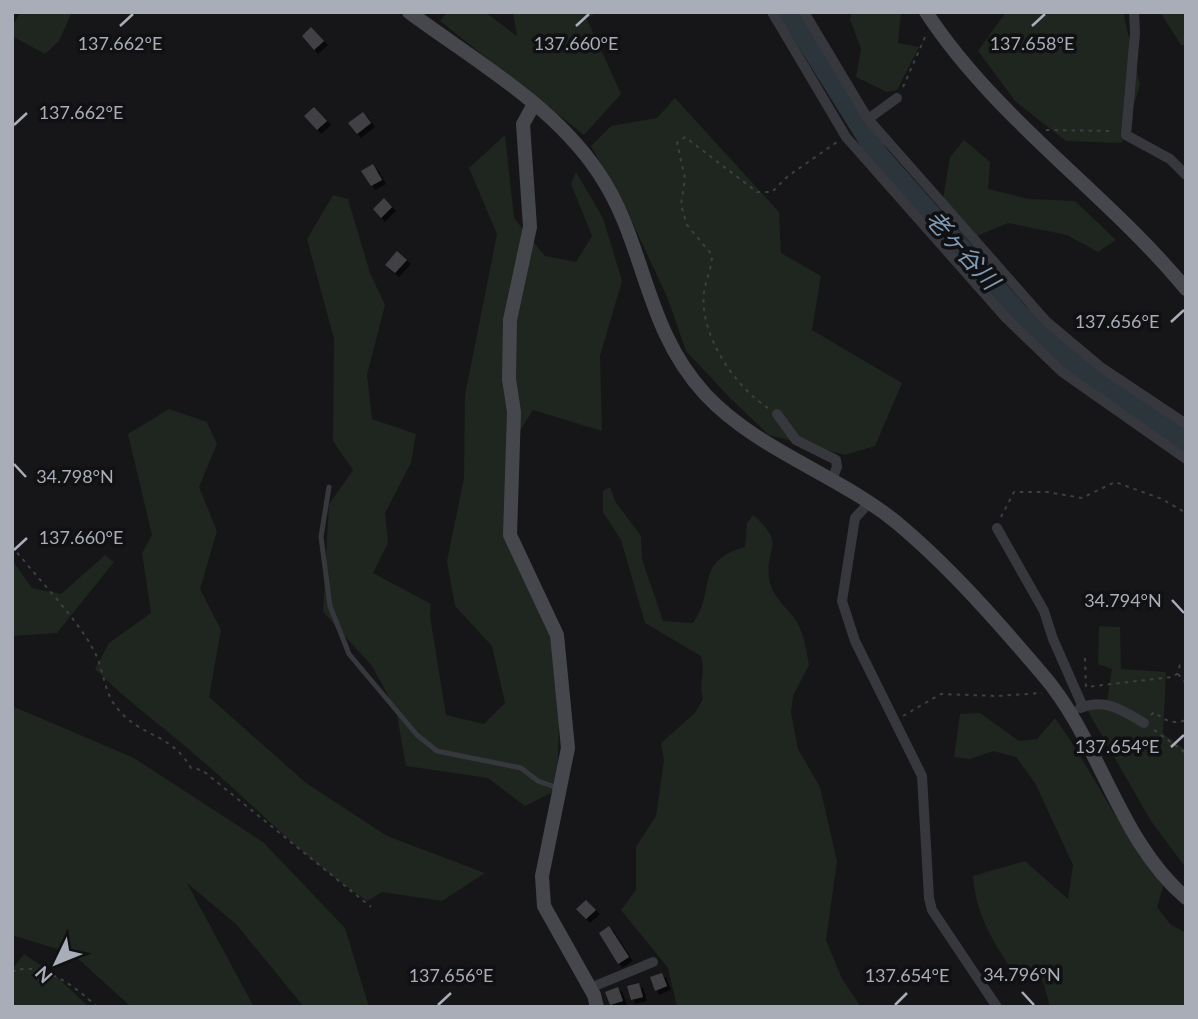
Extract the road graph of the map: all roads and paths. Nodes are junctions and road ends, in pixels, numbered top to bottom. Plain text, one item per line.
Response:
1 (409, 12) edge
2 (772, 12) edge
3 (804, 12) edge
4 (1134, 12) edge
5 (929, 17) edge
6 (897, 98) joint
7 (534, 104) junction
8 (868, 119) junction
9 (1024, 130) junction
10 (1125, 131) junction
11 (846, 137) junction
12 (1186, 175) edge
13 (1186, 289) edge
14 (777, 414) joint
15 (1186, 424) edge
16 (1186, 459) edge
17 (832, 479) junction
18 (330, 487) dead end
19 (869, 503) junction
20 (1186, 513) edge
21 (997, 528) joint
22 (12, 546) edge
23 (1084, 658) dead end
24 (1186, 662) edge
25 (1177, 674) junction
26 (1186, 682) edge
27 (1048, 692) dead end
28 (1077, 710) junction
29 (896, 720) junction
30 (1186, 720) edge
31 (1144, 723) junction
32 (1186, 753) edge
33 (561, 789) junction
34 (1186, 898) edge
35 (371, 907) dead end
36 (653, 962) dead end
37 (12, 972) edge
38 (590, 988) junction
39 (97, 1007) edge
40 (597, 1007) edge
41 (996, 1007) edge

1 - 7 street
2 - 11 street
3 - 8 street
4 - 10 street
5 - 6 path
5 - 9 street
6 - 8 street
7 - 17 street
7 - 33 street
8 - 15 street
9 - 10 path
9 - 13 street
10 - 12 street
11 - 14 path
11 - 16 street
14 - 17 street
17 - 19 street
18 - 33 lane
19 - 28 street
19 - 29 street
20 - 21 path
21 - 28 street
22 - 35 path
23 - 25 path
24 - 25 path
25 - 26 path
27 - 29 path
28 - 31 street
28 - 34 street
29 - 41 street
30 - 31 path
31 - 32 path
33 - 38 street
36 - 38 street
37 - 39 path
38 - 40 street

